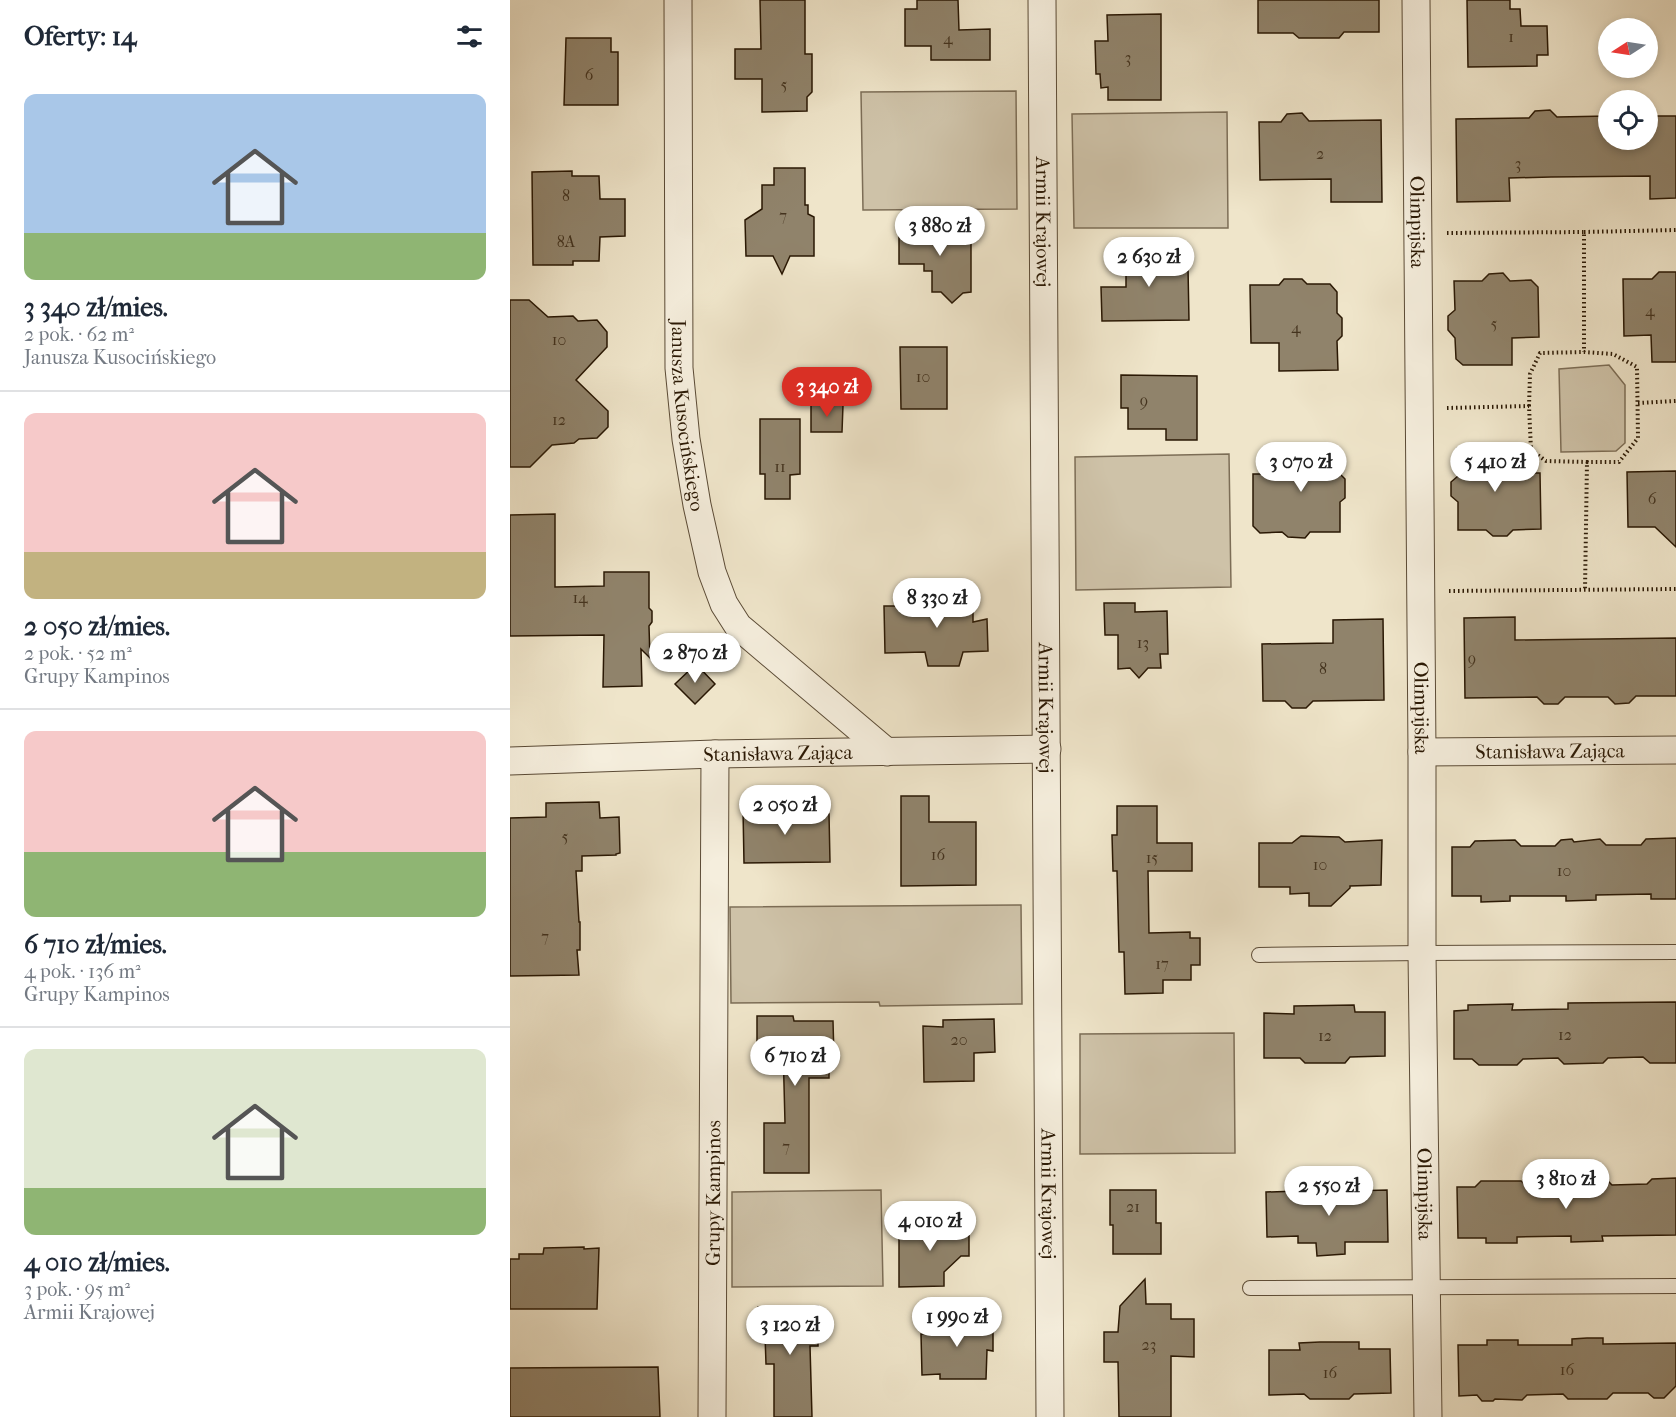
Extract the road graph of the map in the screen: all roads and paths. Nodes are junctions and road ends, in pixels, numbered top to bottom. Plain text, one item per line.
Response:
1 (678, 0) edge
2 (1042, 0) edge
3 (1416, 0) edge
4 (1676, 230) edge
5 (1584, 232) junction
6 (1418, 233) junction
7 (1584, 352) junction
8 (1676, 401) edge
9 (1638, 403) junction
10 (1529, 406) junction
11 (1420, 408) junction
12 (1587, 462) junction
13 (1676, 589) edge
14 (1585, 590) junction
15 (1421, 591) junction
16 (1047, 749) junction
17 (1676, 750) edge
18 (887, 752) junction
19 (1422, 752) junction
20 (715, 754) junction
21 (510, 761) edge
22 (1676, 952) edge
23 (1422, 953) junction
24 (1259, 955) dead end
25 (1676, 1286) edge
26 (1250, 1288) dead end
27 (1427, 1288) junction
28 (712, 1417) edge
29 (1050, 1417) edge
30 (1428, 1417) edge

1 - 18 street, Janusza Kusocińskiego
2 - 16 street, Armii Krajowej
3 - 6 street, Olimpijska
4 - 5 path
5 - 6 path
5 - 7 path
6 - 11 street, Olimpijska
7 - 9 path
7 - 10 path
8 - 9 path
9 - 12 path
10 - 11 path
10 - 12 path
11 - 15 street, Olimpijska
12 - 14 path
13 - 14 path
14 - 15 path
15 - 19 street, Olimpijska
16 - 18 street, Stanisława Zająca
16 - 29 street, Armii Krajowej
17 - 19 street, Stanisława Zająca
18 - 20 street, Stanisława Zająca
19 - 23 street, Olimpijska
20 - 21 street, Stanisława Zająca
20 - 28 street, Grupy Kampinos
22 - 23 lane
23 - 24 lane
23 - 27 street, Olimpijska
25 - 27 lane
26 - 27 lane
27 - 30 street, Olimpijska

